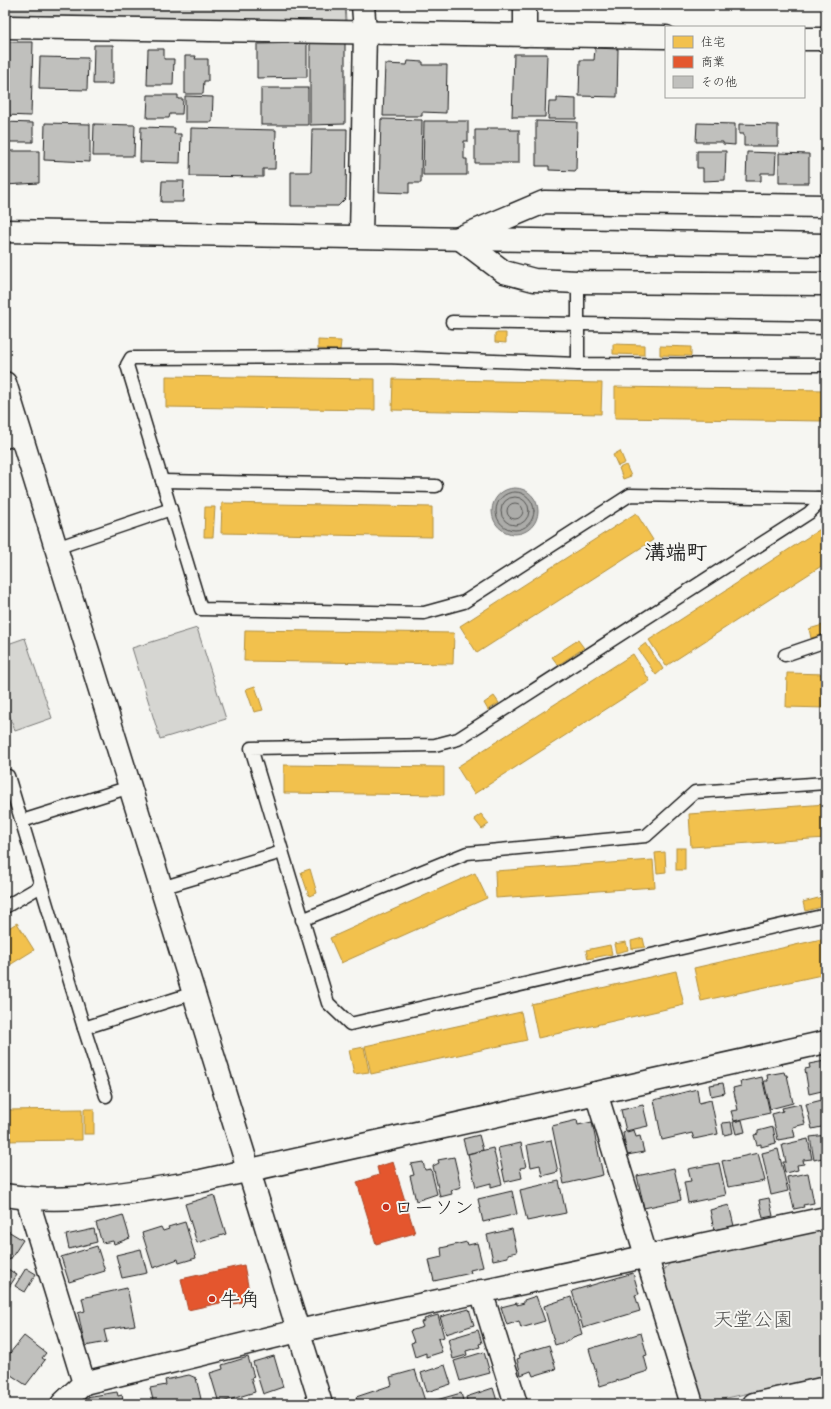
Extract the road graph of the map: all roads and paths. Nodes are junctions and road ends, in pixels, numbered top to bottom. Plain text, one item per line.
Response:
1 (363, 5) edge
2 (525, 5) edge
3 (5, 27) edge
4 (365, 32) junction
5 (525, 35) junction
6 (665, 37) edge
7 (805, 39) edge
8 (826, 39) edge
9 (826, 206) edge
10 (5, 231) edge
11 (361, 236) junction
12 (459, 238) junction
13 (826, 245) edge
14 (578, 282) junction
15 (826, 284) edge
16 (452, 322) dead end
17 (579, 324) junction
18 (826, 328) edge
19 (578, 364) junction
20 (826, 365) edge
21 (5, 383) edge
22 (13, 440) edge
23 (162, 481) junction
24 (436, 486) dead end
25 (822, 498) edge
26 (171, 509) junction
27 (56, 548) junction
28 (826, 641) edge
29 (785, 655) dead end
30 (5, 775) edge
31 (826, 783) edge
32 (130, 786) junction
33 (22, 821) junction
34 (282, 852) junction
35 (40, 886) junction
36 (161, 888) junction
37 (5, 907) edge
38 (826, 915) edge
39 (302, 920) junction
40 (194, 993) junction
41 (84, 1028) junction
42 (826, 1042) edge
43 (596, 1093) junction
44 (106, 1096) dead end
45 (250, 1171) junction
46 (5, 1195) edge
47 (27, 1198) junction
48 (826, 1218) edge
49 (647, 1257) junction
50 (481, 1291) junction
51 (298, 1331) junction
52 (84, 1383) junction
53 (826, 1388) edge
54 (62, 1404) edge
55 (321, 1404) edge
56 (516, 1404) edge
57 (692, 1404) edge
58 (754, 1404) edge

1 - 4 street
2 - 5 street
3 - 4 street
4 - 5 street
4 - 11 street
5 - 6 street
7 - 8 street
9 - 12 street
10 - 11 street
11 - 12 street
12 - 13 street
12 - 14 street
14 - 15 street
14 - 17 lane
16 - 17 lane
17 - 18 lane
17 - 19 lane
19 - 20 lane
19 - 23 lane
21 - 22 street
22 - 27 street
23 - 24 lane
23 - 26 lane
25 - 26 lane
25 - 34 lane
26 - 27 lane
27 - 32 street
28 - 29 lane
30 - 33 lane
31 - 39 lane
32 - 33 lane
32 - 36 street
33 - 35 lane
34 - 36 lane
34 - 39 lane
35 - 37 lane
35 - 41 lane
36 - 40 street
38 - 39 lane
40 - 41 lane
40 - 45 street
41 - 44 lane
42 - 43 street
43 - 45 street
43 - 49 street
45 - 47 street
45 - 51 street
46 - 47 street
47 - 52 street
48 - 49 street
49 - 50 street
49 - 57 street
50 - 51 street
50 - 56 street
51 - 52 street
51 - 55 street
52 - 54 street
53 - 58 street

